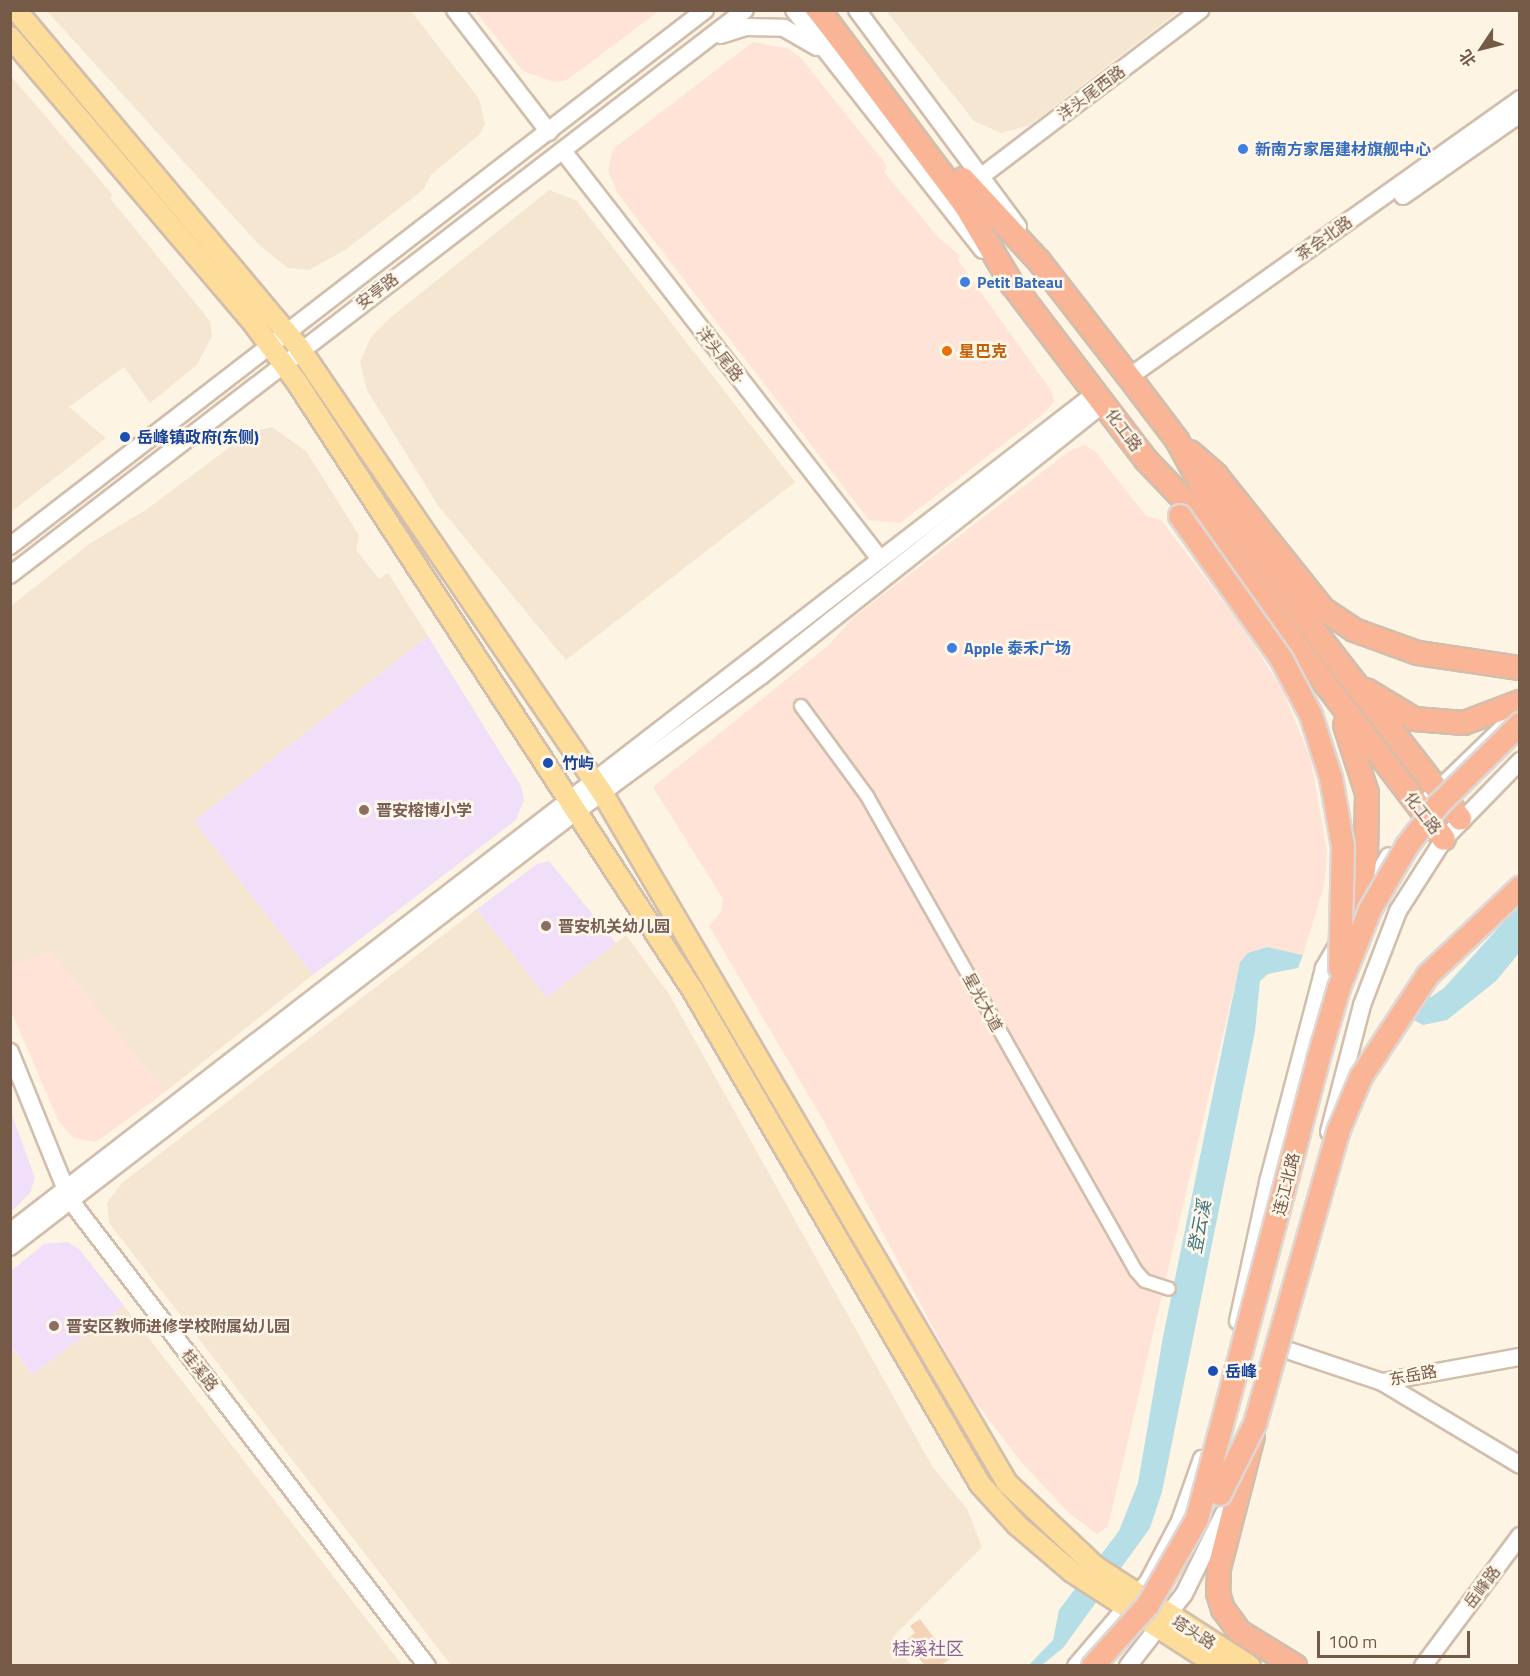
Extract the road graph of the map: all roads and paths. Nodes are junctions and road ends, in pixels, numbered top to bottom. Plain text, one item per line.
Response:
1 (16, 10) edge
2 (455, 10) edge
3 (693, 10) edge
4 (705, 10) edge
5 (745, 10) edge
6 (794, 10) edge
7 (819, 10) edge
8 (835, 10) edge
9 (857, 10) edge
10 (866, 10) edge
11 (1200, 10) edge
12 (684, 27) junction
13 (10, 36) edge
14 (884, 45) junction
15 (699, 46) junction
16 (832, 59) junction
17 (1520, 99) edge
18 (1520, 114) edge
19 (549, 132) junction
20 (563, 152) junction
21 (983, 175) junction
22 (1039, 261) junction
23 (1012, 284) junction
24 (287, 333) junction
25 (271, 345) junction
26 (300, 349) junction
27 (283, 362) junction
28 (1132, 381) junction
29 (1100, 398) junction
30 (1178, 441) junction
31 (1146, 460) junction
32 (10, 546) edge
33 (880, 559) junction
34 (10, 575) edge
35 (1290, 638) junction
36 (1520, 668) edge
37 (1352, 682) junction
38 (1520, 702) edge
39 (801, 706) dead end
40 (1520, 711) edge
41 (1520, 724) edge
42 (1520, 741) edge
43 (1520, 761) edge
44 (599, 788) junction
45 (1436, 791) junction
46 (576, 805) junction
47 (1421, 811) junction
48 (1460, 819) junction
49 (1444, 839) junction
50 (1520, 888) edge
51 (1359, 907) junction
52 (1339, 988) junction
53 (10, 1052) edge
54 (67, 1195) junction
55 (10, 1232) edge
56 (10, 1247) edge
57 (1169, 1289) dead end
58 (1275, 1346) junction
59 (1520, 1357) edge
60 (1382, 1382) junction
61 (1255, 1424) junction
62 (1520, 1466) edge
63 (1220, 1494) junction
64 (1520, 1536) edge
65 (1134, 1603) junction
66 (1164, 1623) junction
67 (428, 1665) edge
68 (1076, 1665) edge
69 (1093, 1665) edge
70 (1113, 1665) edge
71 (1128, 1665) edge
72 (1218, 1665) edge
73 (1250, 1665) edge
74 (1295, 1665) edge
75 (1423, 1665) edge

1 - 24 main road
2 - 19 main road
3 - 12 main road
4 - 12 main road, 安亭路
5 - 15 main road, 安亭路
6 - 16 main road
7 - 23 highway, 化工路
8 - 22 highway, 化工路
9 - 14 main road
10 - 14 main road
11 - 21 main road, 洋头尾西路
12 - 19 main road, 安亭路
13 - 25 main road
14 - 21 main road
15 - 16 main road
15 - 20 main road, 安亭路
16 - 23 main road
17 - 28 main road, 茶会北路
18 - 28 main road, 茶会北路
19 - 24 main road, 安亭路
20 - 26 main road, 安亭路
20 - 33 main road, 洋头尾路·
21 - 22 main road
22 - 28 highway, 化工路
23 - 29 highway, 化工路
24 - 25 main road, 安亭路
24 - 26 main road
25 - 27 main road
25 - 32 main road, 安亭路
26 - 27 main road, 安亭路
26 - 44 main road
27 - 34 main road, 安亭路
27 - 46 main road
28 - 30 highway, 化工路
29 - 31 highway, 化工路
29 - 33 main road
29 - 44 main road
30 - 36 highway
30 - 37 highway, 化工路
31 - 35 highway, 化工路
31 - 52 highway, bridge
33 - 44 main road
35 - 47 highway, 化工路
35 - 51 highway
37 - 38 highway
37 - 45 highway, 化工路
39 - 57 street, 星光大道
40 - 45 main road
41 - 52 highway, 连江北路, bridge
42 - 63 highway, 连江北路, bridge
43 - 48 main road
44 - 46 main road
44 - 65 main road
45 - 47 main road
45 - 48 highway, 化工路
46 - 54 main road
46 - 65 main road
47 - 49 highway, 化工路
47 - 51 main road
48 - 49 main road
49 - 58 main road
50 - 61 highway, bridge
51 - 65 main road
52 - 69 highway, 连江北路, bridge
53 - 54 main road, 桂溪路
54 - 55 main road
54 - 56 main road
54 - 67 main road, 桂溪路
58 - 60 main road, 东岳路
58 - 66 main road
59 - 60 main road, 东岳路
60 - 62 main road
61 - 63 highway, bridge
61 - 74 highway, bridge
63 - 70 highway, 连江北路
64 - 75 main road, 岳峰路
65 - 66 main road
65 - 68 main road
66 - 71 main road
66 - 72 main road, 塔头路
66 - 73 main road, 塔头路

